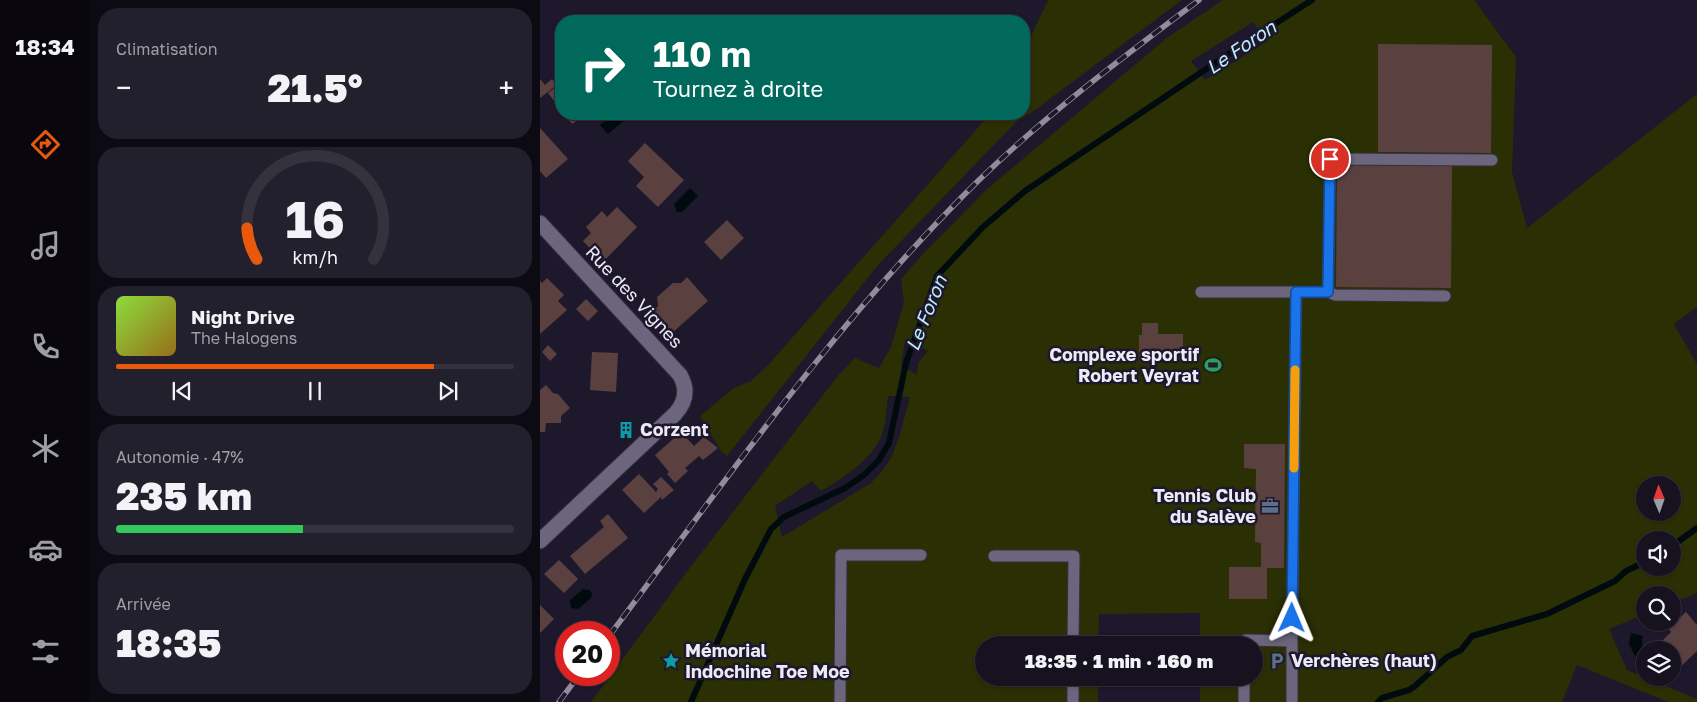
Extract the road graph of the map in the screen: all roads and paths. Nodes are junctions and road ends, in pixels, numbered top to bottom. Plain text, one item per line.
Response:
1 (1492, 160) dead end
2 (540, 223) edge
3 (1201, 292) dead end
4 (1296, 292) junction
5 (1328, 292) junction
6 (1445, 296) dead end
7 (540, 541) edge
8 (921, 555) dead end
9 (994, 556) dead end
10 (1073, 636) edge
11 (1263, 640) edge
12 (1292, 640) junction
13 (1073, 686) edge
14 (1244, 686) edge
15 (840, 702) edge
16 (1073, 702) edge
17 (1244, 702) edge
18 (1292, 702) edge

1 - 5 lane
2 - 7 street, Rue des Vignes
3 - 4 lane
4 - 5 lane
4 - 12 lane
5 - 6 lane
8 - 15 lane
9 - 10 lane
11 - 12 lane
12 - 18 lane
13 - 16 lane
14 - 17 lane

